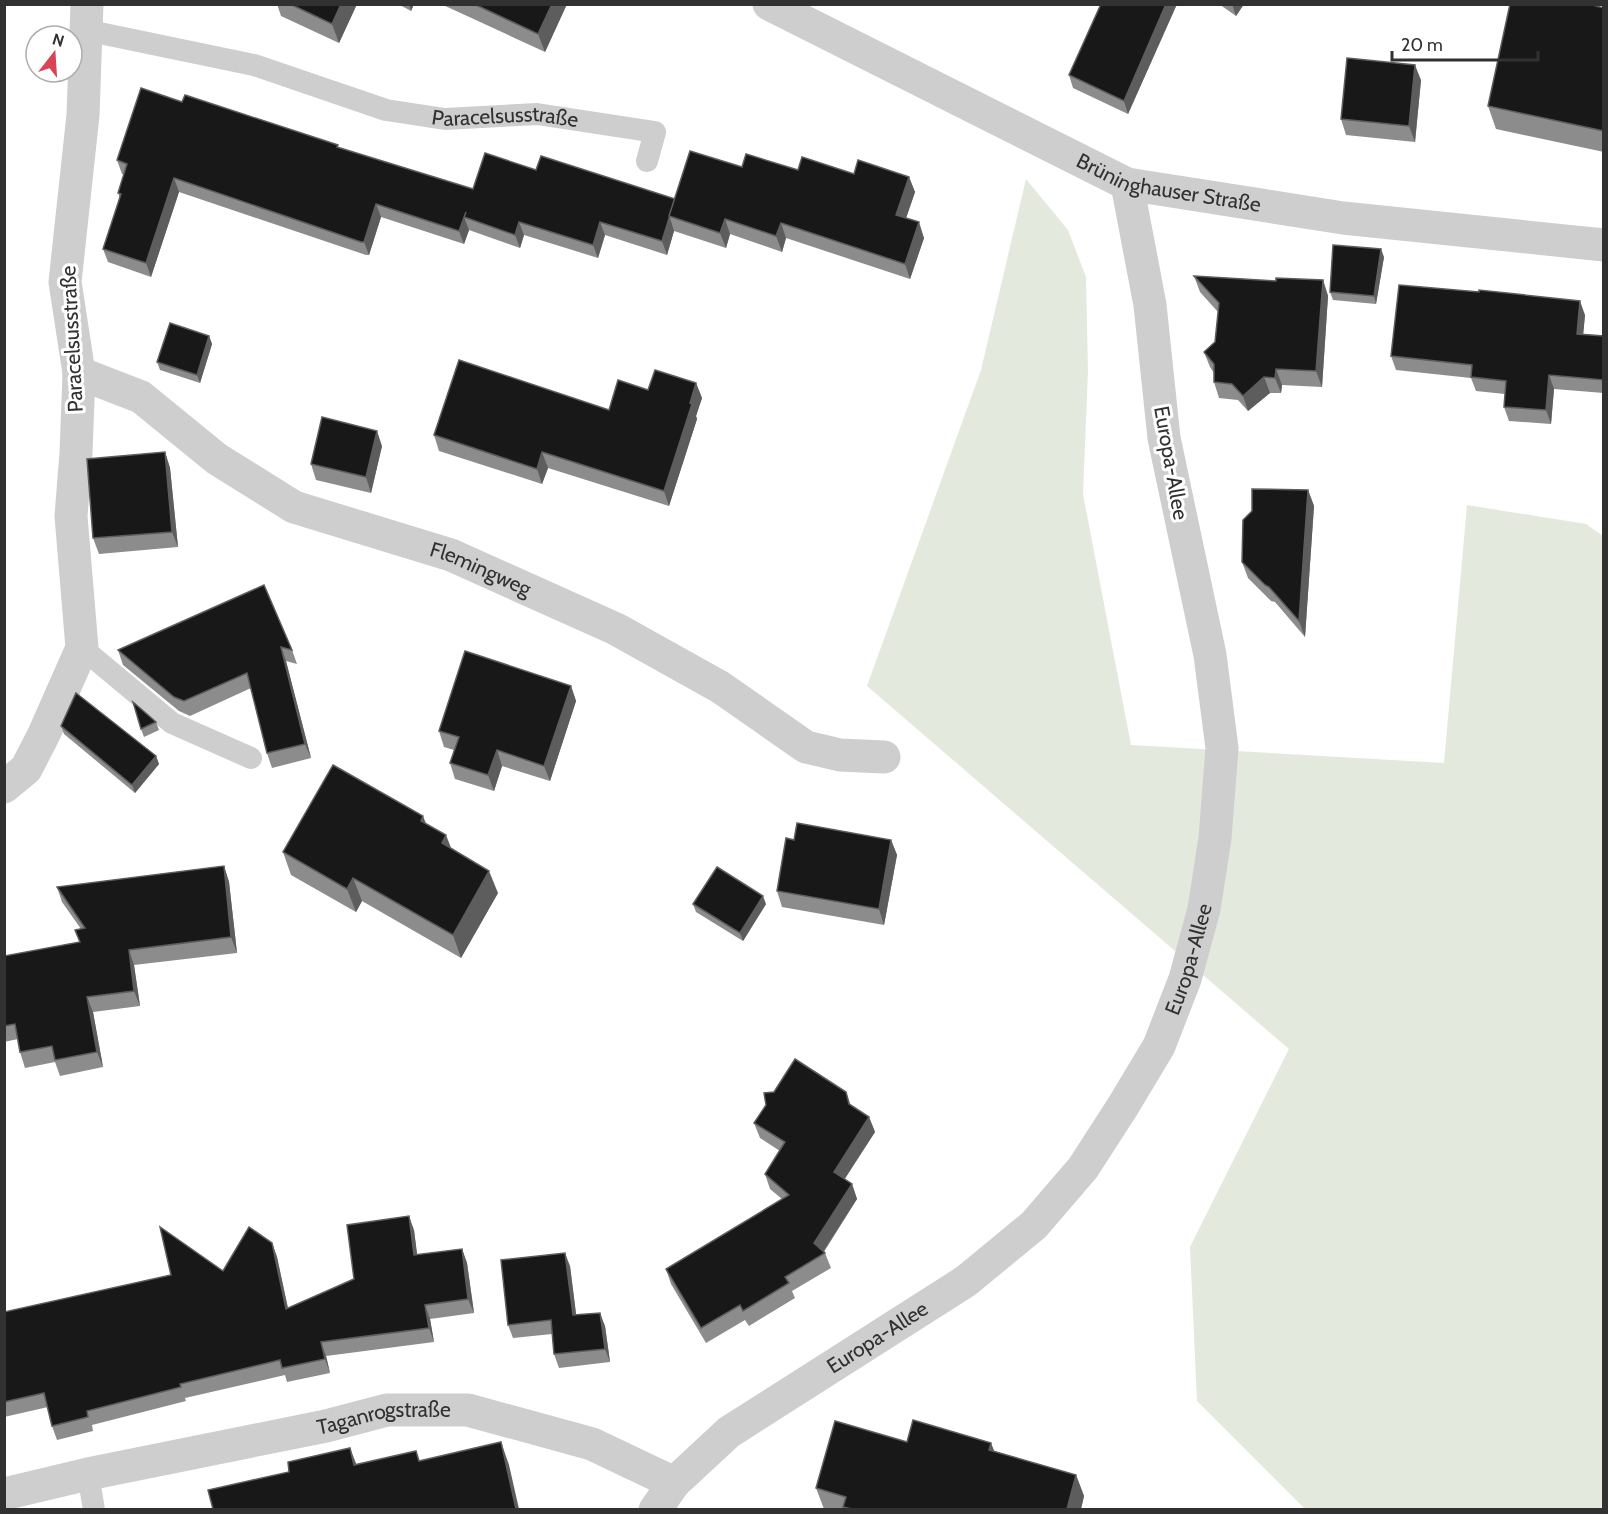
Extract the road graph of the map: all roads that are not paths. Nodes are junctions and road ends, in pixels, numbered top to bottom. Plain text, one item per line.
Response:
1 (769, 4) edge
2 (86, 17) edge
3 (647, 160) dead end
4 (1127, 184) junction
5 (1604, 245) edge
6 (79, 373) junction
7 (82, 648) junction
8 (251, 758) dead end
9 (884, 758) dead end
10 (4, 787) edge
11 (88, 1474) junction
12 (674, 1483) junction
13 (4, 1494) edge
14 (94, 1509) edge
15 (655, 1509) edge

1 - 4 street, Brüninghauser Straße
2 - 3 lane, Paracelsusstraße
2 - 6 street, Paracelsusstraße
4 - 5 street, Brüninghauser Straße
4 - 12 street, Europa-Allee
6 - 7 street, Paracelsusstraße
6 - 9 street, Flemingweg
7 - 8 lane
7 - 10 street, Paracelsusstraße
11 - 12 street, Taganrogstraße
11 - 13 street, Taganrogstraße
11 - 14 lane
12 - 15 street, Europa-Allee

